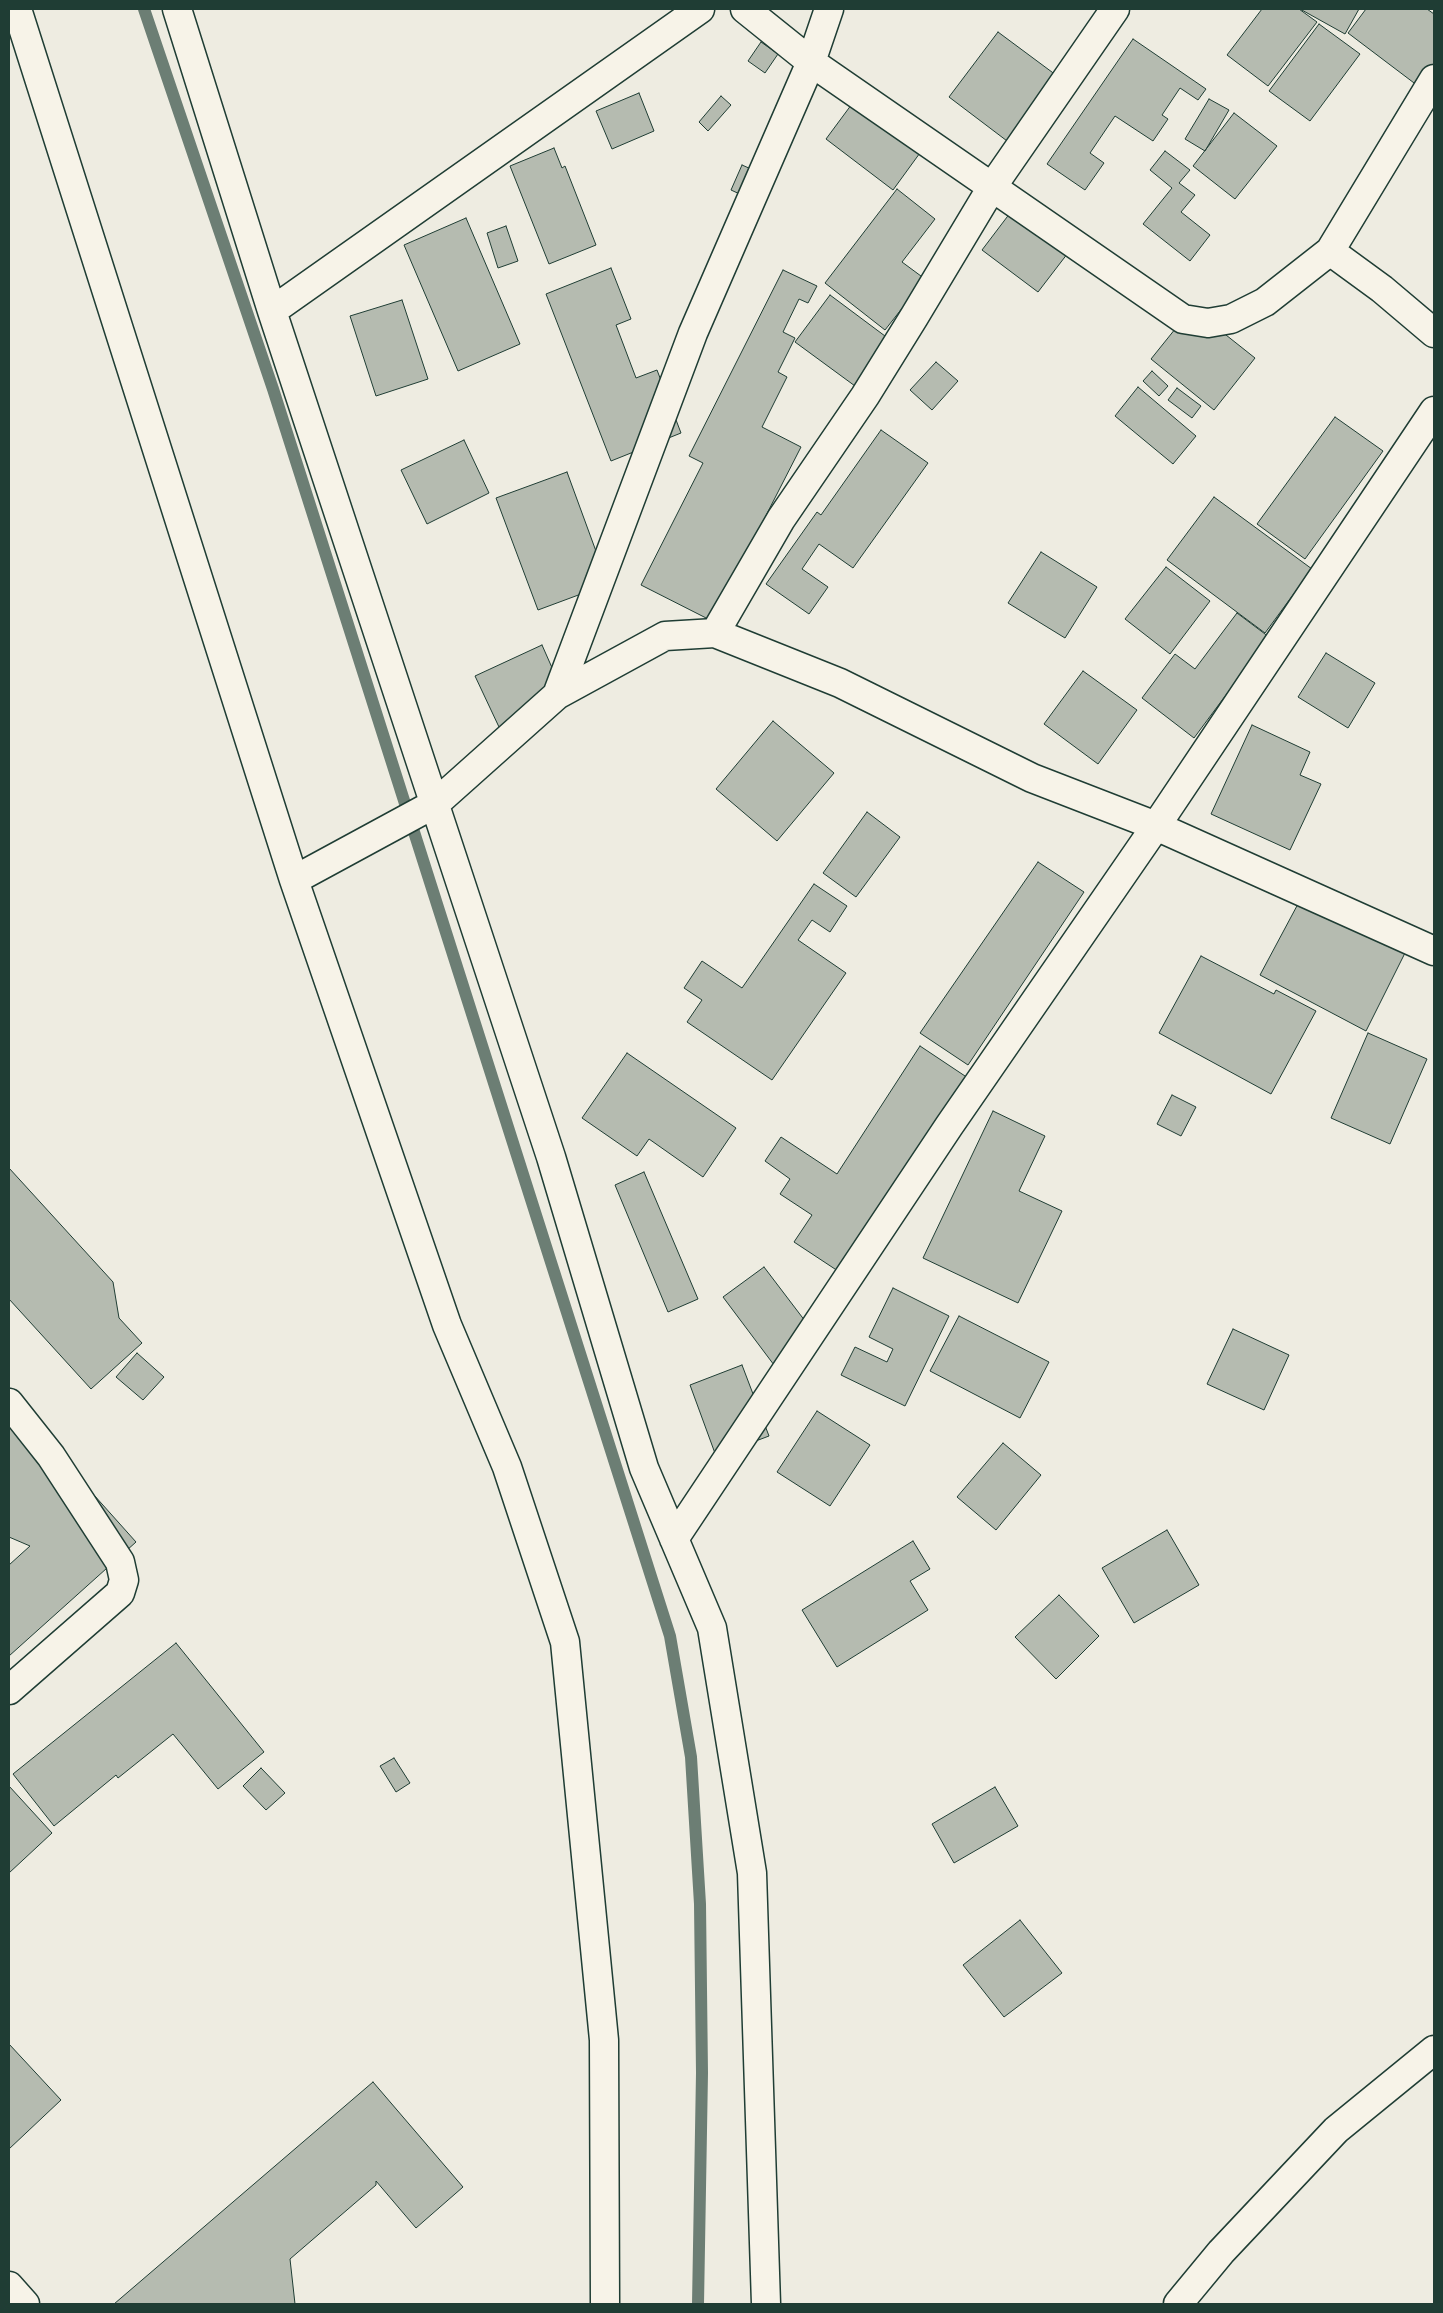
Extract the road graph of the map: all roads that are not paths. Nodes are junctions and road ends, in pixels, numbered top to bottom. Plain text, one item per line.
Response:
1 (17, 9) edge
2 (177, 9) edge
3 (700, 9) edge
4 (746, 9) edge
5 (829, 9) edge
6 (1115, 9) edge
7 (811, 62) junction
8 (1434, 79) edge
9 (992, 187) junction
10 (1330, 251) junction
11 (272, 311) junction
12 (1434, 333) edge
13 (1434, 411) edge
14 (715, 633) junction
15 (557, 695) junction
16 (436, 802) junction
17 (1156, 826) junction
18 (294, 880) junction
19 (1434, 951) edge
20 (9, 1403) edge
21 (674, 1539) junction
22 (9, 1690) edge
23 (1434, 2050) edge
24 (9, 2286) edge
25 (25, 2304) edge
26 (605, 2304) edge
27 (766, 2304) edge
28 (1178, 2304) edge

1 - 18 street
2 - 11 street
3 - 11 street
4 - 7 street
5 - 7 street
6 - 9 street
7 - 9 street
7 - 15 street
8 - 10 street
9 - 10 street
9 - 14 street
10 - 12 street
11 - 16 street
13 - 17 street
14 - 15 street
14 - 17 street
15 - 16 street
16 - 18 street
16 - 21 street
17 - 19 street
17 - 21 street
18 - 26 street
20 - 22 street
21 - 27 street
23 - 28 street
24 - 25 street

